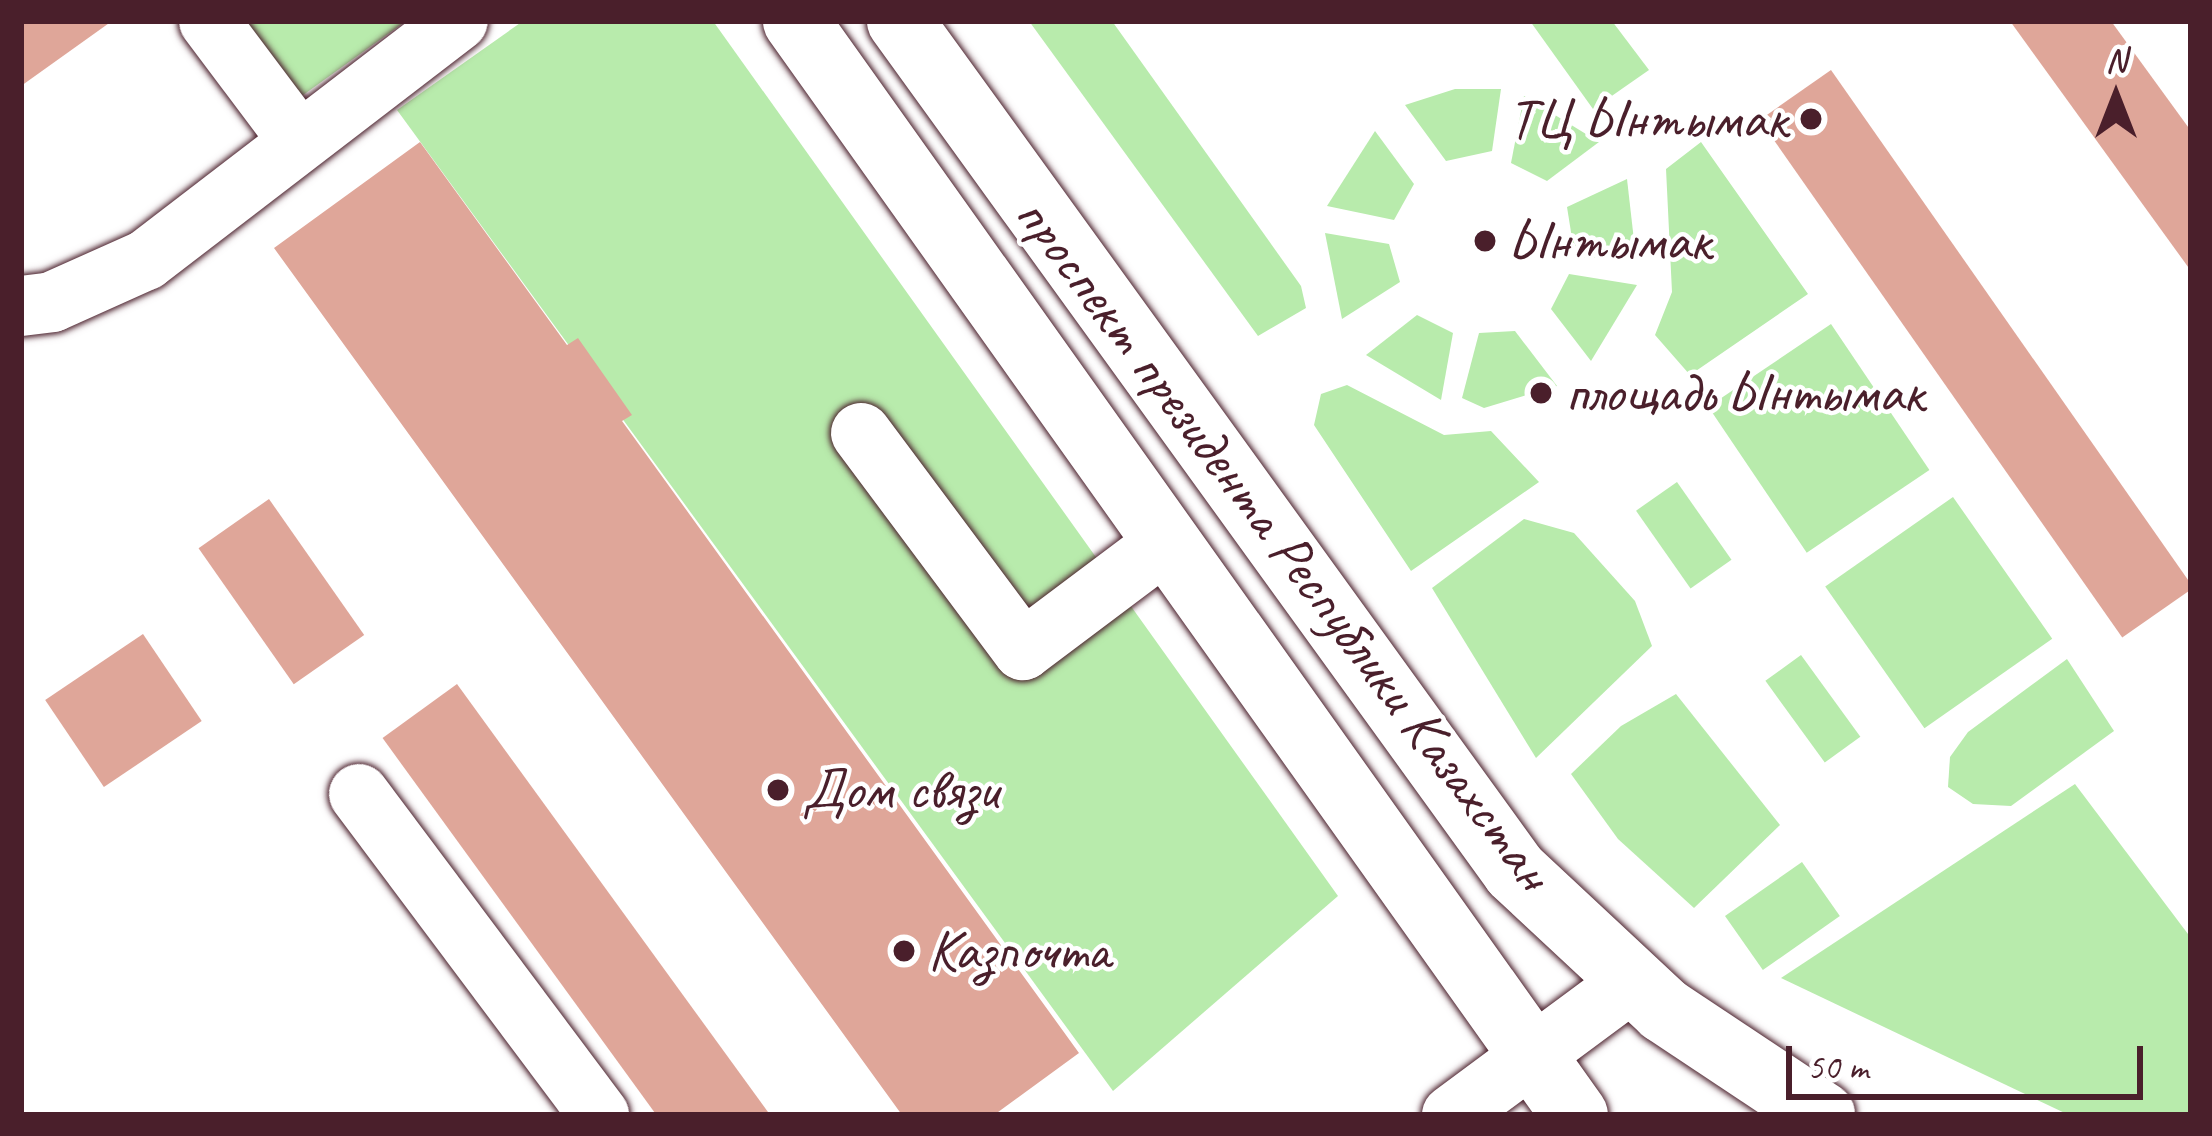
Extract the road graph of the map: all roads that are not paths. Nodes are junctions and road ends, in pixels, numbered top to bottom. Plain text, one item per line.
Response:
1 (209, 21) edge
2 (458, 21) edge
3 (796, 21) edge
4 (899, 21) edge
5 (298, 141) junction
6 (21, 306) edge
7 (861, 433) dead end
8 (1164, 544) junction
9 (359, 794) dead end
10 (1633, 981) junction
11 (1491, 1091) edge
12 (599, 1115) edge
13 (1575, 1115) edge
14 (1822, 1115) edge

1 - 5 lane
2 - 5 lane
3 - 8 main road
4 - 10 main road, проспект президента Республики Казахстан
5 - 6 lane
7 - 8 lane
8 - 11 main road
9 - 12 lane
10 - 11 lane
10 - 14 main road, проспект президента Республики Казахстан
11 - 13 main road

